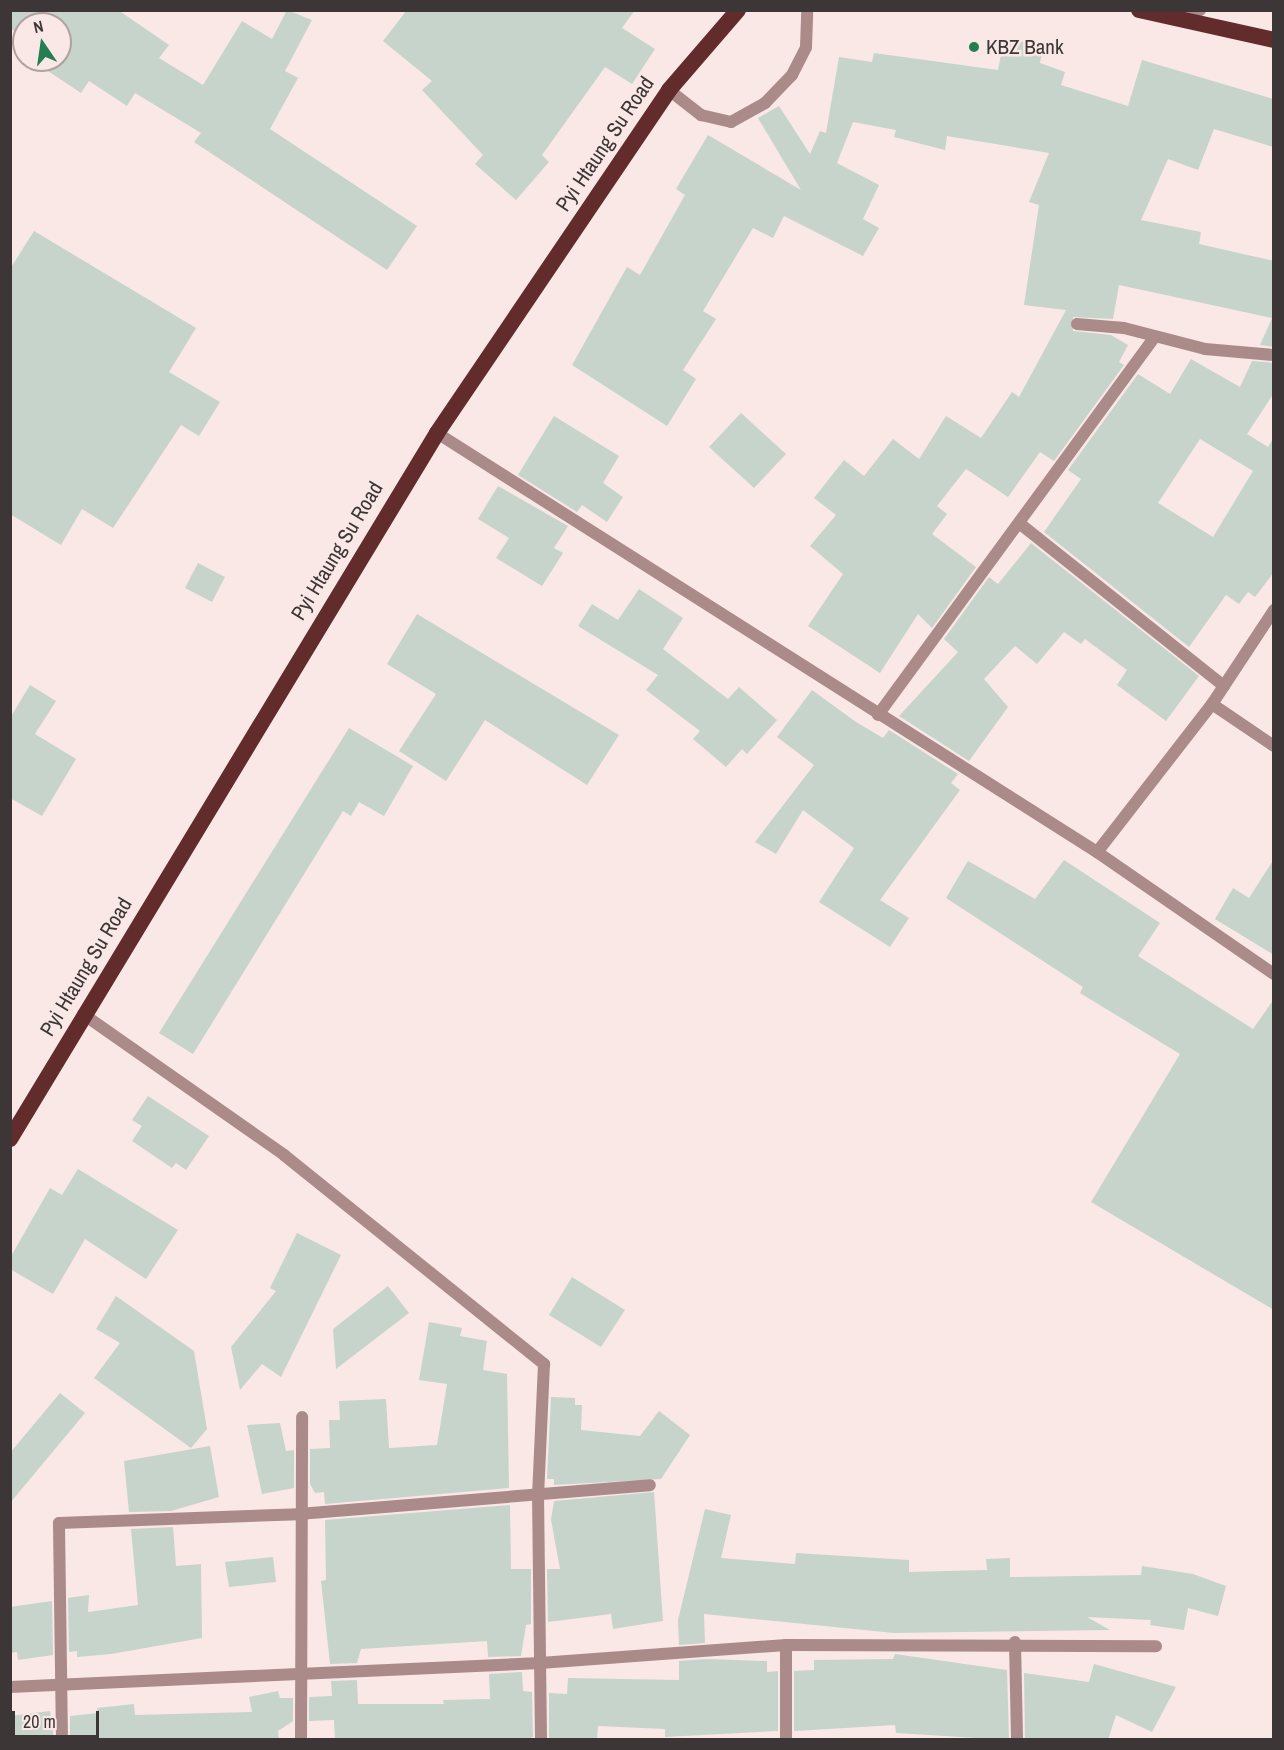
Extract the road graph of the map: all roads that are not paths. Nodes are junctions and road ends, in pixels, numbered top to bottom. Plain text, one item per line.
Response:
1 (738, 10) edge
2 (807, 10) edge
3 (1139, 10) edge
4 (1200, 10) edge
5 (1180, 19) junction
6 (1274, 40) edge
7 (669, 90) junction
8 (1077, 324) dead end
9 (1155, 337) junction
10 (1274, 355) edge
11 (436, 433) junction
12 (1019, 523) junction
13 (1274, 610) edge
14 (1224, 686) junction
15 (1212, 704) junction
16 (878, 715) junction
17 (1274, 746) edge
18 (1097, 852) junction
19 (1274, 974) edge
20 (83, 1014) junction
21 (10, 1139) edge
22 (302, 1417) dead end
23 (650, 1485) dead end
24 (538, 1494) junction
25 (299, 1514) junction
26 (1016, 1642) junction
27 (786, 1645) junction
28 (1156, 1646) dead end
29 (540, 1663) junction
30 (303, 1672) junction
31 (58, 1685) junction
32 (10, 1687) edge
33 (62, 1740) edge
34 (302, 1740) edge
35 (542, 1740) edge
36 (786, 1740) edge
37 (1017, 1740) edge

1 - 7 highway, Pyi Htaung Su Road
2 - 7 street
3 - 5 highway
4 - 5 street
5 - 6 highway
7 - 11 highway, Pyi Htaung Su Road
8 - 9 street
9 - 10 street
9 - 12 street
11 - 16 street
11 - 20 highway, Pyi Htaung Su Road
12 - 14 street
12 - 16 street
13 - 14 street
14 - 15 street
15 - 17 street
15 - 18 street
16 - 18 street
18 - 19 street
20 - 21 highway, Pyi Htaung Su Road
20 - 24 street
22 - 25 street
23 - 24 street
24 - 25 street
24 - 29 street
25 - 30 street
25 - 31 street
26 - 27 street
26 - 28 street
26 - 37 street
27 - 29 street
27 - 36 street
29 - 30 street
29 - 35 street
30 - 31 street
30 - 34 street
31 - 32 street
31 - 33 street

